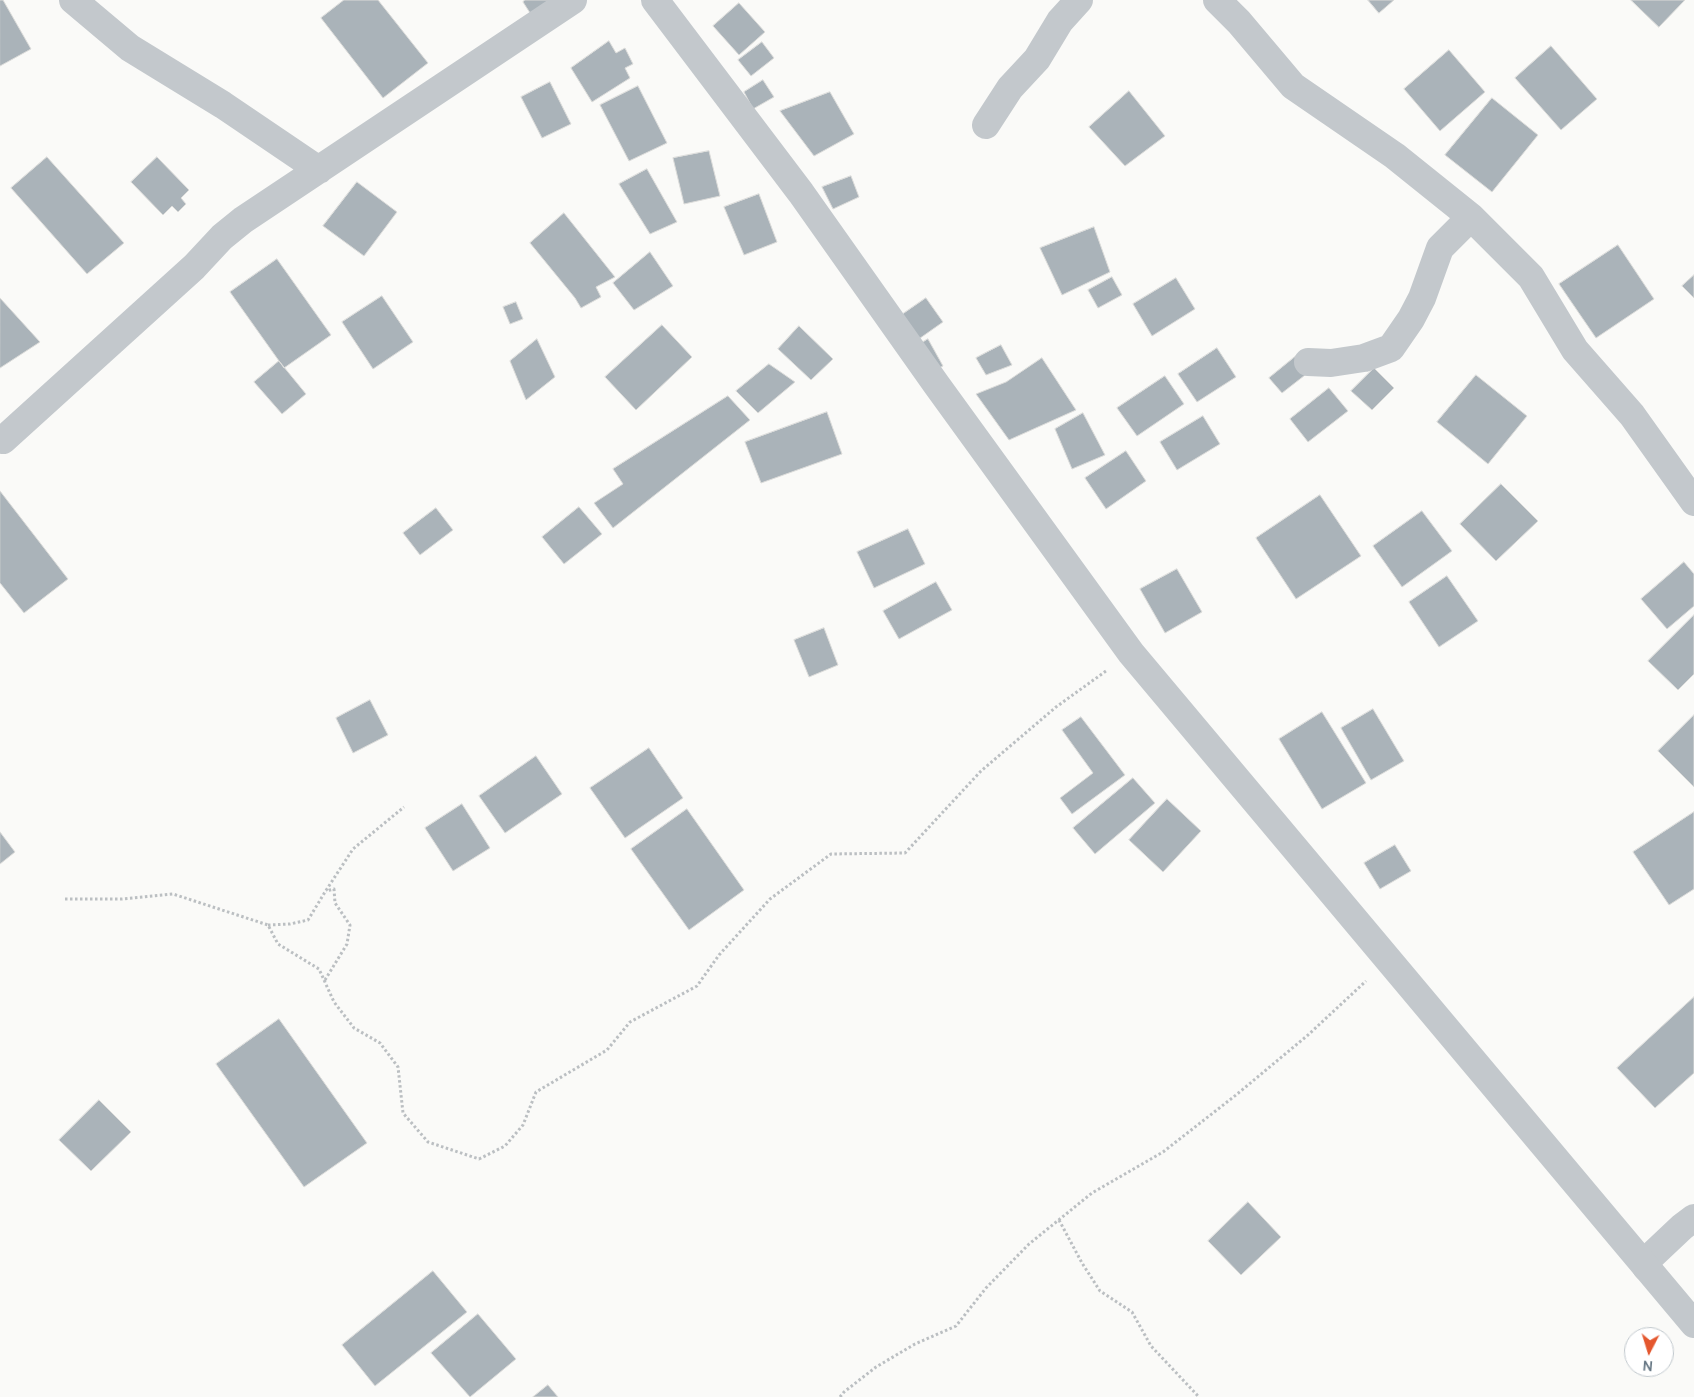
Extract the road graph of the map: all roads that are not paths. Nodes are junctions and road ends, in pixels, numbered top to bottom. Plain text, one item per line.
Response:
1 (73, 0) edge
2 (573, 0) edge
3 (655, 0) edge
4 (1079, 0) edge
5 (1217, 0) edge
6 (986, 125) dead end
7 (319, 170) junction
8 (1471, 217) junction
9 (1308, 362) dead end
10 (3, 440) dead end
11 (1694, 502) edge
12 (1694, 1218) edge
13 (1646, 1267) junction
14 (1694, 1324) edge

1 - 7 street
2 - 7 street
3 - 13 street
4 - 6 street
5 - 8 street
7 - 10 street
8 - 9 street
8 - 11 street
12 - 13 street
13 - 14 street

